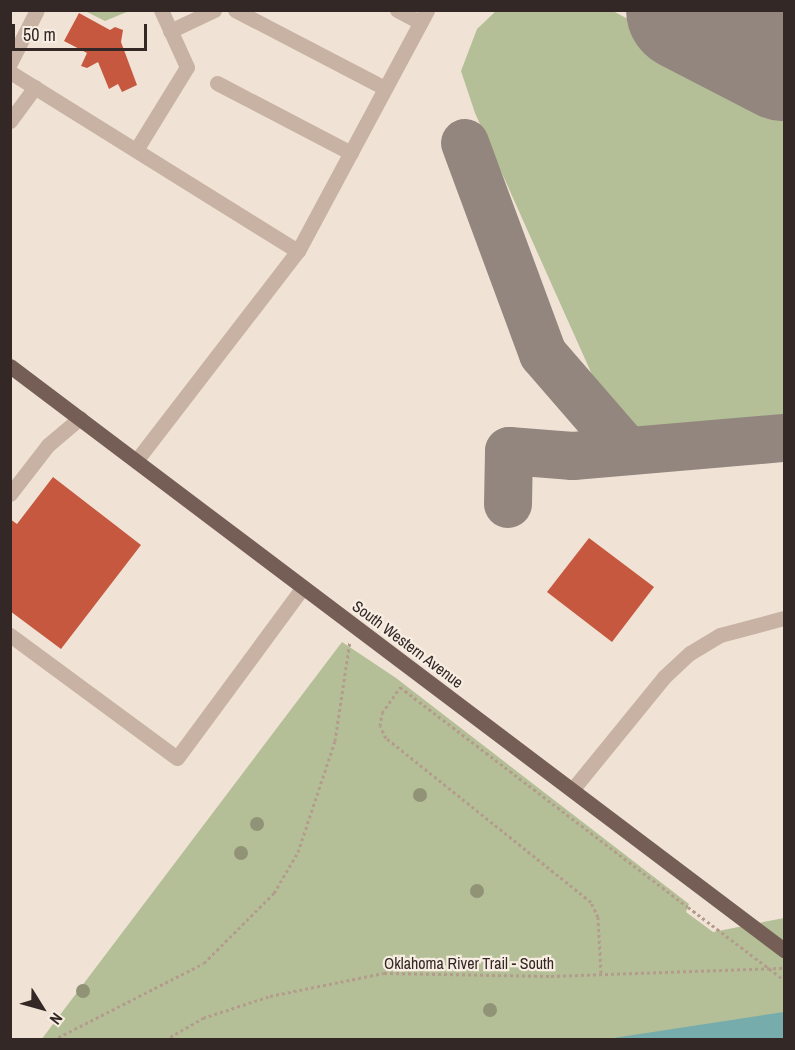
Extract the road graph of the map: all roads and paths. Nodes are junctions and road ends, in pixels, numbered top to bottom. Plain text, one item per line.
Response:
1 (37, 10) edge
2 (161, 10) edge
3 (214, 10) edge
4 (235, 10) edge
5 (397, 10) edge
6 (424, 16) edge
7 (170, 31) junction
8 (10, 63) edge
9 (10, 72) edge
10 (217, 83) dead end
11 (35, 87) junction
12 (386, 88) junction
13 (10, 121) edge
14 (136, 150) junction
15 (351, 153) junction
16 (298, 251) junction
17 (10, 366) edge
18 (80, 418) junction
19 (136, 461) junction
20 (10, 494) edge
21 (303, 587) junction
22 (784, 618) edge
23 (353, 625) junction
24 (10, 635) edge
25 (572, 790) junction
26 (784, 950) edge
27 (784, 968) edge
28 (600, 973) junction
29 (784, 980) edge
30 (52, 1040) edge
31 (165, 1040) edge

1 - 8 street
2 - 7 street
3 - 7 street
4 - 12 street
5 - 6 street
6 - 12 street
7 - 14 street
9 - 11 street
10 - 15 street
11 - 13 street
11 - 14 street
12 - 15 street
14 - 16 street
15 - 16 street
16 - 19 street
17 - 18 main road, South Western Avenue
18 - 19 main road, South Western Avenue
18 - 20 street
19 - 21 main road, South Western Avenue
21 - 23 main road, South Western Avenue
21 - 24 street
22 - 25 street
23 - 25 main road, South Western Avenue
23 - 30 path
25 - 26 main road, South Western Avenue
27 - 28 path, Oklahoma River Trail - South
28 - 29 path, bridge
28 - 31 path, Oklahoma River Trail - South

